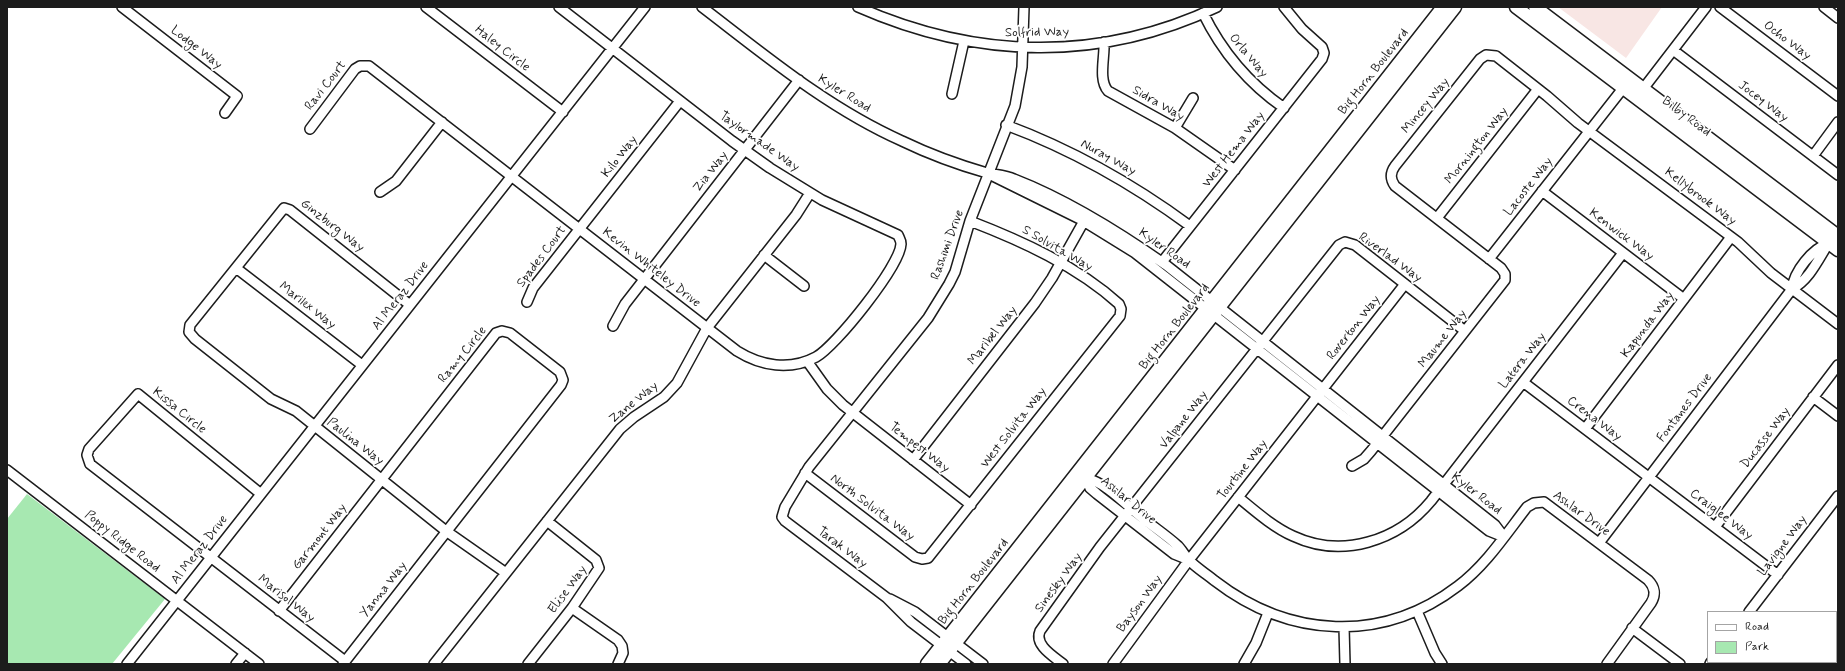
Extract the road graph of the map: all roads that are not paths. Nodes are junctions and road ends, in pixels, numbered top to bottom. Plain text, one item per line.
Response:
1 (122, 7) edge
2 (426, 7) edge
3 (559, 7) edge
4 (646, 7) edge
5 (702, 7) edge
6 (858, 7) edge
7 (1024, 7) edge
8 (1217, 7) edge
9 (1284, 7) edge
10 (1443, 7) edge
11 (1455, 7) edge
12 (1516, 7) edge
13 (1534, 7) edge
14 (1706, 7) edge
15 (1720, 7) edge
16 (1824, 7) edge
17 (1203, 13) junction
18 (1838, 18) edge
19 (964, 41) junction
20 (1104, 42) junction
21 (612, 48) junction
22 (1023, 49) junction
23 (1673, 50) junction
24 (366, 65) joint
25 (799, 80) junction
26 (1624, 87) junction
27 (1538, 89) junction
28 (1643, 89) junction
29 (952, 94) dead end
30 (1838, 96) edge
31 (1193, 98) dead end
32 (680, 101) junction
33 (1284, 108) junction
34 (562, 112) junction
35 (224, 113) dead end
36 (442, 122) junction
37 (1838, 122) edge
38 (1006, 125) junction
39 (1175, 128) junction
40 (310, 129) dead end
41 (1589, 131) junction
42 (745, 150) junction
43 (1812, 156) junction
44 (1234, 170) junction
45 (988, 173) junction
46 (1838, 175) edge
47 (512, 176) junction
48 (1542, 191) junction
49 (380, 192) dead end
50 (810, 193) junction
51 (1437, 218) junction
52 (1084, 221) junction
53 (970, 222) junction
54 (1190, 226) junction
55 (580, 229) junction
56 (1731, 237) junction
57 (1836, 239) edge
58 (901, 241) joint
59 (1623, 253) junction
60 (764, 255) junction
61 (1489, 259) junction
62 (1162, 262) junction
63 (1061, 264) junction
64 (236, 268) junction
65 (644, 279) junction
66 (1405, 284) junction
67 (804, 286) dead end
68 (1792, 289) junction
69 (1684, 299) junction
70 (527, 302) dead end
71 (410, 304) junction
72 (1213, 308) junction
73 (1121, 311) joint
74 (1838, 324) edge
75 (613, 326) dead end
76 (707, 328) junction
77 (189, 332) joint
78 (1465, 332) junction
79 (1260, 345) junction
80 (807, 361) junction
81 (362, 365) junction
82 (1838, 365) edge
83 (1523, 382) junction
84 (1320, 392) junction
85 (1814, 397) junction
86 (852, 412) junction
87 (1838, 416) edge
88 (314, 426) junction
89 (1585, 429) junction
90 (1380, 440) junction
91 (913, 460) junction
92 (1352, 466) dead end
93 (7, 470) edge
94 (805, 473) junction
95 (1649, 477) junction
96 (1086, 478) junction
97 (381, 480) junction
98 (1441, 488) junction
99 (261, 494) junction
100 (1838, 496) edge
101 (1238, 497) junction
102 (971, 504) junction
103 (1128, 512) junction
104 (782, 517) joint
105 (547, 521) junction
106 (1715, 527) junction
107 (446, 531) junction
108 (1504, 537) junction
109 (1599, 543) junction
110 (211, 557) junction
111 (925, 559) joint
112 (1189, 560) junction
113 (506, 573) junction
114 (1778, 575) junction
115 (177, 601) junction
116 (572, 608) junction
117 (279, 610) junction
118 (1417, 610) junction
119 (1750, 611) edge
120 (1268, 613) junction
121 (1344, 627) junction
122 (1632, 628) junction
123 (949, 644) junction
124 (245, 653) junction
125 (344, 663) edge
126 (127, 664) edge
127 (236, 664) edge
128 (260, 664) edge
129 (434, 664) edge
130 (528, 664) edge
131 (618, 664) edge
132 (927, 664) edge
133 (939, 664) edge
134 (966, 664) edge
135 (983, 664) edge
136 (1063, 664) edge
137 (1113, 664) edge
138 (1244, 664) edge
139 (1345, 664) edge
140 (1442, 664) edge
141 (1607, 664) edge
142 (1680, 664) edge

1 - 35 street, Lodge Way
2 - 34 street, Haley Circle
3 - 21 street
4 - 21 street, Al Meraz Drive
5 - 25 street, Kyler Road
6 - 19 street, Solfrid Way
7 - 22 street, Rashimi Drive
8 - 17 street, Solfrid Way
9 - 33 street, West Hema Way
10 - 72 main road, Big Horn Boulevard
11 - 72 main road, Big Horn Boulevard
12 - 26 main road, Bilby Road
13 - 28 main road, Bilby Road
14 - 23 street
15 - 30 street, Ocho Way
16 - 18 street
17 - 20 street, Solfrid Way
17 - 33 street, Orla Way
19 - 22 street, Solfrid Way
19 - 29 street
20 - 22 street, Solfrid Way
20 - 39 street, Sidra Way
21 - 32 street, Taylormade Way
21 - 34 street, Al Meraz Drive
22 - 38 street, Rashimi Drive
23 - 28 street
23 - 43 street, Jocey Way
24 - 36 street, Kevin Whiteley Drive
24 - 40 street, Ravi Court
25 - 42 street, Zia Way
25 - 45 street, Kyler Road
26 - 41 street, Lacoste Way
26 - 57 main road, Bilby Road
27 - 41 street, Mincey Way
27 - 51 street, Mornington Way
27 - 51 street, Mincey Way
28 - 57 main road, Bilby Road
31 - 39 street
32 - 42 street, Taylormade Way
32 - 55 street, Kilo Way
33 - 44 street, West Hema Way
34 - 47 street, Al Meraz Drive
36 - 47 street, Kevin Whiteley Drive
36 - 49 street
37 - 43 street
38 - 45 street, Rashimi Drive
38 - 54 street, Nuray Way
39 - 44 street, Sidra Way
41 - 48 street, Lacoste Way
41 - 56 street, Kellybrook Way
42 - 50 street, Taylormade Way
42 - 65 street, Zia Way
43 - 46 street, Jocey Way
44 - 54 street, West Hema Way
45 - 52 street, Kyler Road
45 - 53 street, Rashimi Drive
45 - 62 street, Kyler Road
47 - 55 street, Kevin Whiteley Drive
47 - 71 street, Al Meraz Drive
48 - 59 street, Kenwick Way
48 - 61 street, Lacoste Way
50 - 58 street, Taylormade Way
50 - 60 street, Zane Way
51 - 61 street, Mincey Way
52 - 63 street, Maribel Way
52 - 72 street, Kyler Road
53 - 63 street, S Solvita Way
53 - 86 street, Rashimi Drive
54 - 62 street, West Hema Way
55 - 65 street, Kevin Whiteley Drive
55 - 70 street, Spades Court
56 - 68 street, Kellybrook Way
56 - 69 street, Kapunda Way
57 - 68 street, Fontanes Drive
58 - 80 street, Kevin Whiteley Drive
59 - 69 street, Kenwick Way
59 - 83 street, Latera Way
60 - 67 street
60 - 76 street, Zane Way
61 - 78 street, Maume Way
62 - 72 street, Kyler Road
63 - 73 street, S Solvita Way
63 - 91 street, Maribel Way
64 - 71 street, Ginzburg Way
64 - 77 street, Ginzburg Way
64 - 81 street, Marilex Way
65 - 75 street, Zia Way
65 - 76 street, Kevin Whiteley Drive
66 - 78 street, Riverlad Way
66 - 79 street, Riverlad Way
66 - 84 street, Roverton Way
68 - 74 street
68 - 95 street, Fontanes Drive
69 - 89 street, Kapunda Way
71 - 81 street, Al Meraz Drive
72 - 79 street, Kyler Road
72 - 96 main road, Big Horn Boulevard
72 - 123 main road, Big Horn Boulevard
73 - 102 street, West Solvita Way
76 - 80 street, Kevin Whiteley Drive
76 - 105 street, Zane Way
77 - 88 street, Paulina Way
78 - 90 street, Maume Way
79 - 84 street, Kyler Road
79 - 103 street, Valpane Way
80 - 86 street, Tempest Way
81 - 88 street, Al Meraz Drive
82 - 85 street, Ducasse Way
83 - 89 street, Crena Way
83 - 98 street, Latera Way
84 - 90 street, Kyler Road
84 - 101 street, Tourtine Way
85 - 87 street
85 - 106 street, Ducasse Way
86 - 91 street, Tempest Way
86 - 94 street, Rashimi Drive
88 - 97 street, Paulina Way
88 - 99 street, Al Meraz Drive
89 - 95 street, Crena Way
90 - 92 street, Maume Way
90 - 98 street, Kyler Road
91 - 102 street, Tempest Way
93 - 115 street, Poppy Ridge Road
94 - 104 street, Rashimi Drive
94 - 111 street, North Solvita Way
95 - 106 street, Craiglee Way
95 - 109 street, Fontanes Drive
96 - 103 street, Ashlar Drive
96 - 123 main road, Big Horn Boulevard
97 - 107 street, Paulina Way
97 - 107 street, Ramy Circle
97 - 117 street, Garmont Way
98 - 101 street, Latera Way
98 - 108 street, Kyler Road
99 - 110 street, Al Meraz Drive
99 - 110 street, Kissa Circle
100 - 114 street, Lavigne Way
101 - 112 street, Tourtine Way
102 - 111 street, West Solvita Way
103 - 112 street, Ashlar Drive
103 - 136 street, Sinesky Way
104 - 123 street, Tarak Way
105 - 113 street, Zane Way
105 - 116 street, Elise Way
106 - 114 street, Craiglee Way
107 - 113 street, Paulina Way
107 - 125 street, Yanna Way
108 - 109 street, Ashlar Drive
108 - 118 street, Ashlar Drive
109 - 122 street, Ashlar Drive
110 - 115 street, Al Meraz Drive
110 - 117 street, Marisol Way
112 - 120 street, Ashlar Drive
112 - 137 street, Bayson Way
113 - 129 street, Zane Way
114 - 119 street, Lavigne Way
115 - 124 street, Poppy Ridge Road
115 - 126 street, Al Meraz Drive
116 - 130 street, Elise Way
116 - 131 street
117 - 125 street, Marisol Way
118 - 121 street, Ashlar Drive
118 - 140 street
120 - 121 street, Ashlar Drive
120 - 138 street
121 - 139 street
122 - 141 street, Ashlar Drive
122 - 142 street
123 - 132 main road, Big Horn Boulevard
123 - 133 main road, Big Horn Boulevard
123 - 134 street
123 - 135 street
124 - 127 street
124 - 128 street, Poppy Ridge Road

